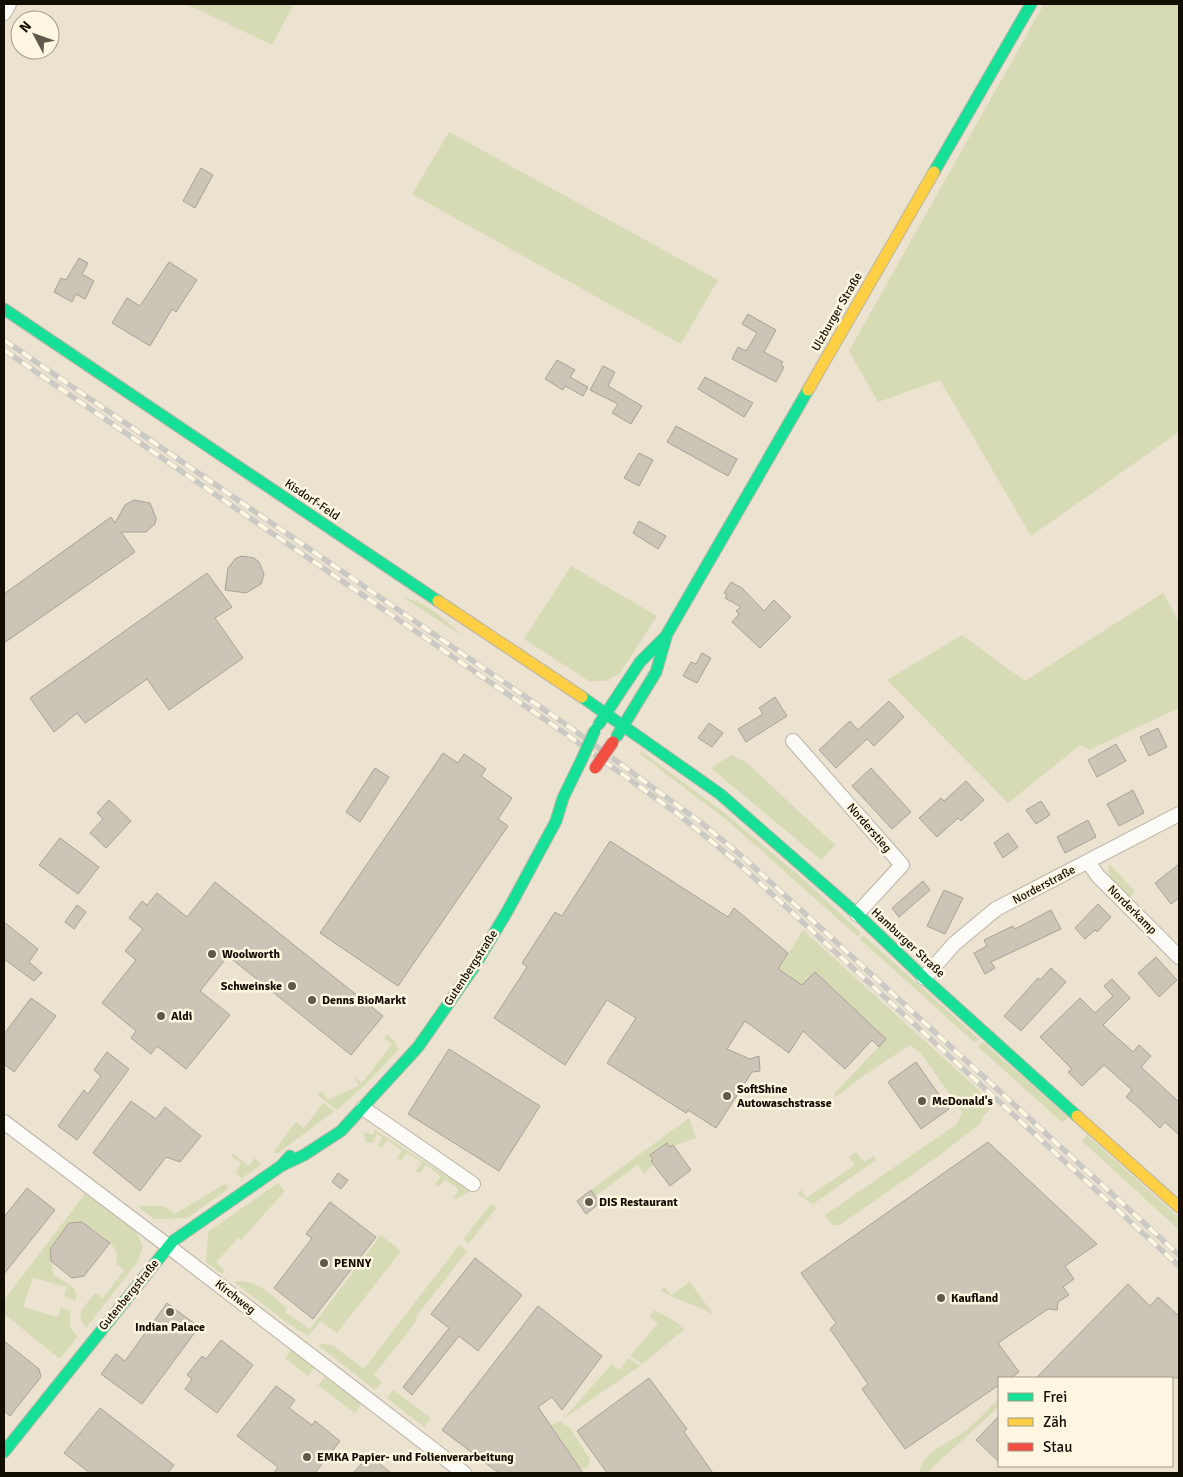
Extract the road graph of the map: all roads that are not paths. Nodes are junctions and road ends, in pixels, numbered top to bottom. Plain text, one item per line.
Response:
1 (9, 4) edge
2 (1031, 4) edge
3 (4, 13) edge
4 (4, 309) edge
5 (667, 634) junction
6 (606, 714) junction
7 (624, 726) junction
8 (793, 741) dead end
9 (588, 780) dead end
10 (575, 800) dead end
11 (559, 814) junction
12 (1179, 814) edge
13 (1088, 862) junction
14 (857, 914) junction
15 (1179, 957) edge
16 (924, 978) junction
17 (363, 1108) junction
18 (4, 1122) edge
19 (473, 1184) dead end
20 (1179, 1207) edge
21 (168, 1246) junction
22 (4, 1452) edge
23 (464, 1473) edge

1 - 3 street
2 - 5 main road, Ulzburger Straße
4 - 6 main road, Kisdorf-Feld
5 - 6 main road, Ulzburger Straße
5 - 7 main road, Ulzburger Straße
6 - 7 main road, Hamburger Straße
6 - 11 main road, Gutenbergstraße, bridge
7 - 9 main road, bridge
7 - 14 main road, Hamburger Straße
8 - 14 street, Norderstieg
10 - 11 main road, Gutenbergstraße
11 - 17 main road, Gutenbergstraße
12 - 13 street, Norderstraße
13 - 15 street, Norderkamp
13 - 16 street, Norderstraße
14 - 16 main road, Hamburger Straße
16 - 20 main road, Hamburger Straße
17 - 19 street
17 - 21 main road, Gutenbergstraße
18 - 21 street, Kirchweg
21 - 22 main road, Gutenbergstraße
21 - 23 street, Kirchweg

